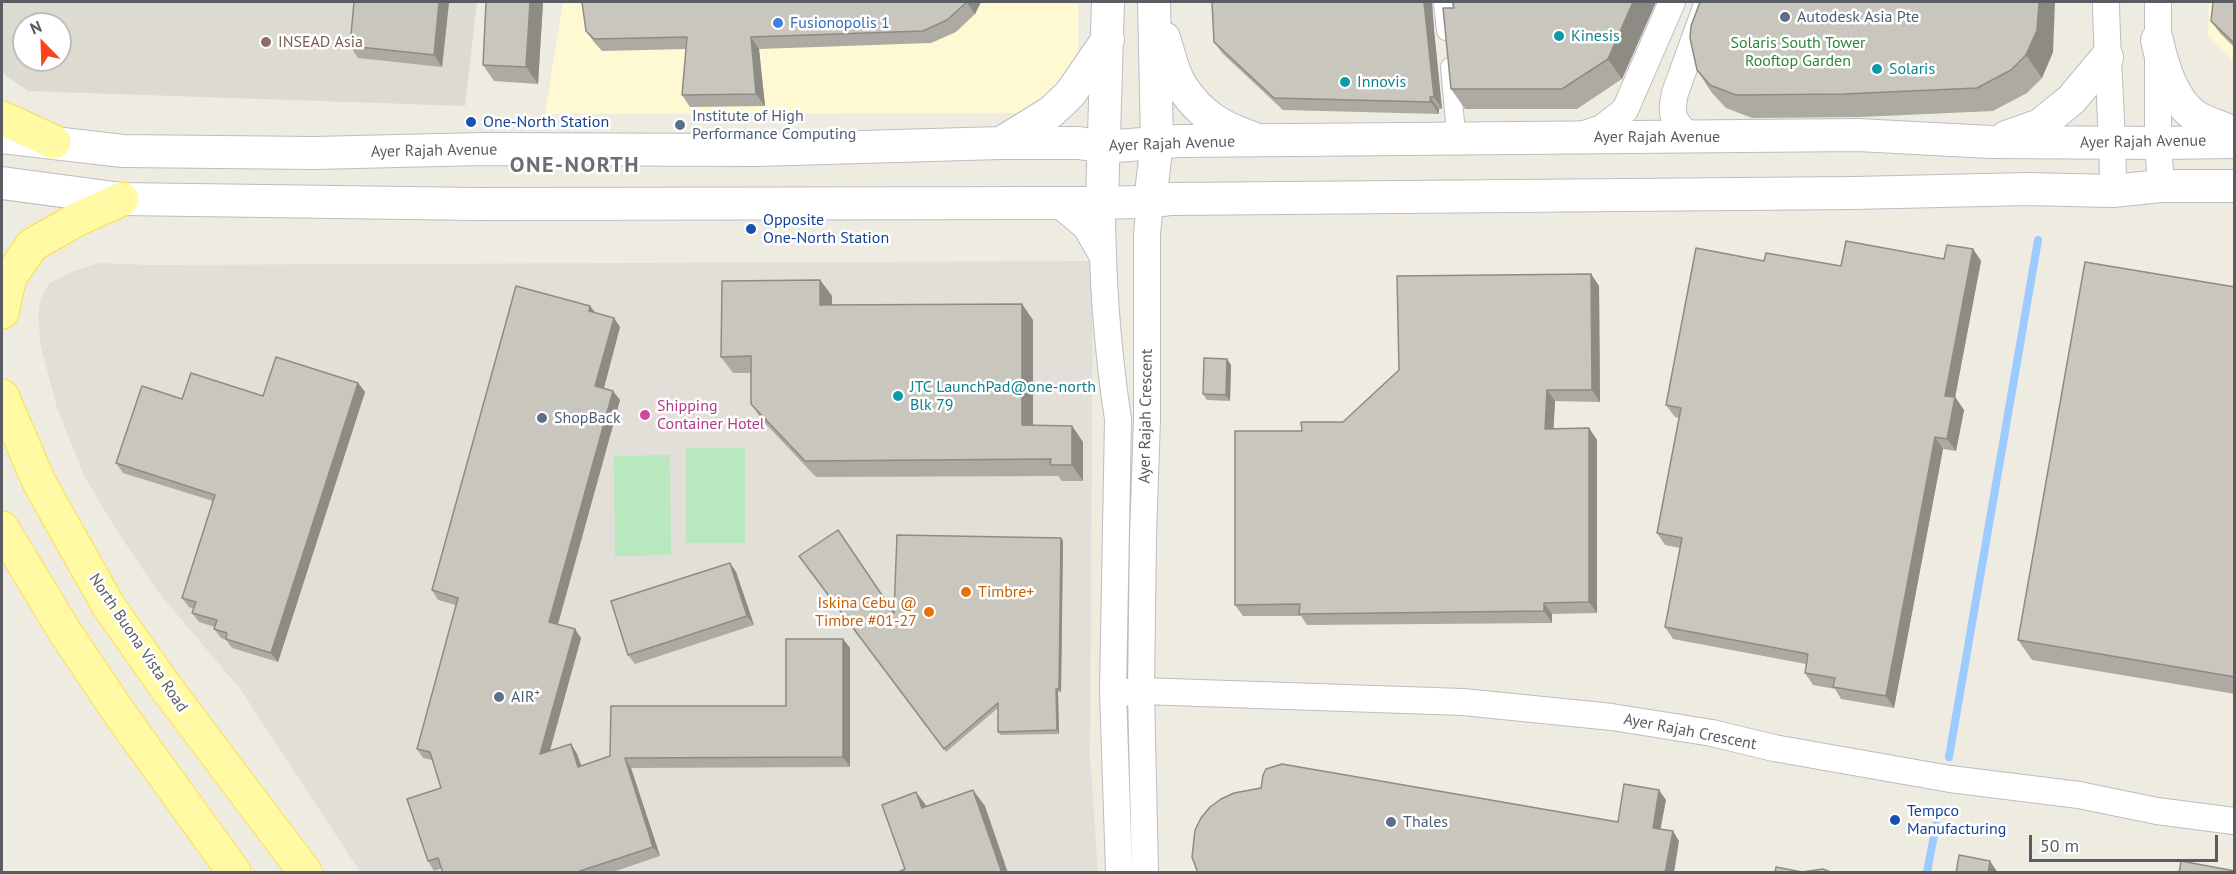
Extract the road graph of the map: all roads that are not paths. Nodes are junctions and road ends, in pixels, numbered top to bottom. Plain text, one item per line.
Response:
1 (1108, 2) edge
2 (1443, 2) edge
3 (1672, 2) edge
4 (1708, 2) edge
5 (2106, 2) edge
6 (2158, 2) edge
7 (1155, 8) edge
8 (1109, 38) junction
9 (2157, 40) junction
10 (2107, 57) junction
11 (2, 118) edge
12 (1455, 122) edge
13 (2235, 133) edge
14 (2, 137) edge
15 (1690, 137) junction
16 (1572, 138) junction
17 (1262, 141) junction
18 (54, 142) junction
19 (1157, 142) junction
20 (1991, 142) junction
21 (2113, 142) junction
22 (2235, 142) edge
23 (1001, 143) junction
24 (2158, 143) junction
25 (1105, 147) junction
26 (2, 183) edge
27 (2162, 186) junction
28 (2235, 186) edge
29 (2114, 191) junction
30 (122, 199) junction
31 (1150, 201) junction
32 (1101, 202) junction
33 (1058, 203) junction
34 (1102, 255) junction
35 (2, 312) edge
36 (2, 396) edge
37 (2, 528) edge
38 (1141, 691) junction
39 (1114, 693) junction
40 (2235, 821) edge
41 (234, 873) edge
42 (305, 873) edge
43 (1119, 873) edge
44 (1145, 873) edge

1 - 8 street, Ayer Rajah Crescent
2 - 12 street
3 - 16 street
4 - 15 street
5 - 10 street
6 - 9 street
7 - 17 street
7 - 19 street, Ayer Rajah Crescent
8 - 23 street
8 - 25 street, Ayer Rajah Crescent
9 - 13 street
9 - 24 street
10 - 20 street
10 - 21 street
11 - 18 main road
14 - 18 street, Ayer Rajah Avenue
15 - 16 street, Ayer Rajah Avenue
15 - 20 street, Ayer Rajah Avenue
16 - 17 street, Ayer Rajah Avenue
17 - 19 street, Ayer Rajah Avenue
18 - 23 street, Ayer Rajah Avenue
19 - 25 street, Ayer Rajah Avenue
19 - 31 street, Ayer Rajah Crescent
20 - 21 street, Ayer Rajah Avenue
21 - 24 street, Ayer Rajah Avenue
21 - 29 street
22 - 24 street, Ayer Rajah Avenue
23 - 25 street, Ayer Rajah Avenue
24 - 27 street
25 - 32 street, Ayer Rajah Crescent
26 - 30 street
27 - 28 street
27 - 29 street
29 - 31 street
30 - 33 street
30 - 35 main road
31 - 32 street
31 - 38 street, Ayer Rajah Crescent
32 - 33 street
32 - 34 street, Ayer Rajah Crescent
33 - 34 street
34 - 39 street, Ayer Rajah Crescent
36 - 42 main road, North Buona Vista Road
37 - 41 main road
38 - 39 street, Ayer Rajah Crescent
38 - 40 street, Ayer Rajah Crescent
38 - 44 street, Ayer Rajah Crescent
39 - 43 street, Ayer Rajah Crescent

